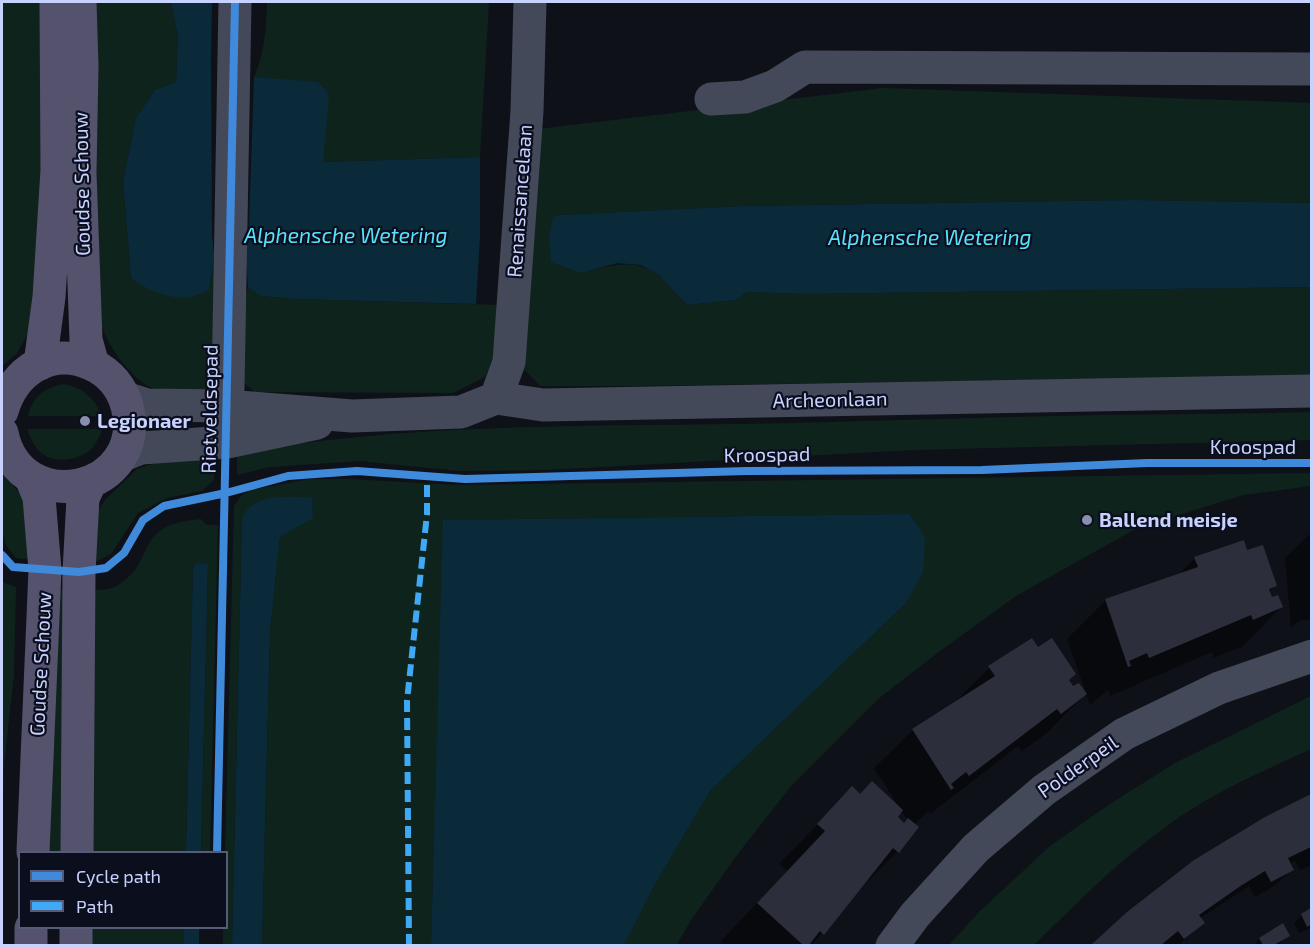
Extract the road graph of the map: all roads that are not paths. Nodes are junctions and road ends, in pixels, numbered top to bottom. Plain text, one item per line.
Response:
1 (56, 2) edge
2 (80, 2) edge
3 (235, 2) edge
4 (531, 2) edge
5 (1311, 69) edge
6 (711, 99) dead end
7 (40, 363) junction
8 (93, 364) junction
9 (1311, 391) edge
10 (125, 398) junction
11 (496, 398) junction
12 (226, 406) junction
13 (352, 416) junction
14 (3, 420) edge
15 (227, 442) junction
16 (121, 456) junction
17 (31, 478) junction
18 (90, 483) junction
19 (1311, 657) edge
20 (33, 851) edge
21 (77, 851) edge
22 (31, 929) edge
23 (76, 929) edge
24 (31, 945) edge
25 (76, 945) edge
26 (892, 945) edge

1 - 7 main road, Goudse Schouw
2 - 8 main road, Goudse Schouw
3 - 12 street, Rietveldsepad
4 - 11 street, Renaissancelaan
5 - 6 street
7 - 8 main road
7 - 14 main road
8 - 10 main road
9 - 11 street, Archeonlaan
10 - 12 street
10 - 16 main road
11 - 13 street
12 - 13 street
12 - 15 street, Rietveldsepad
13 - 15 street
14 - 17 main road
15 - 16 street
16 - 18 main road
17 - 18 main road
17 - 20 main road, Goudse Schouw
18 - 21 main road, Goudse Schouw
19 - 26 street, Polderpeil
22 - 24 main road
23 - 25 main road

